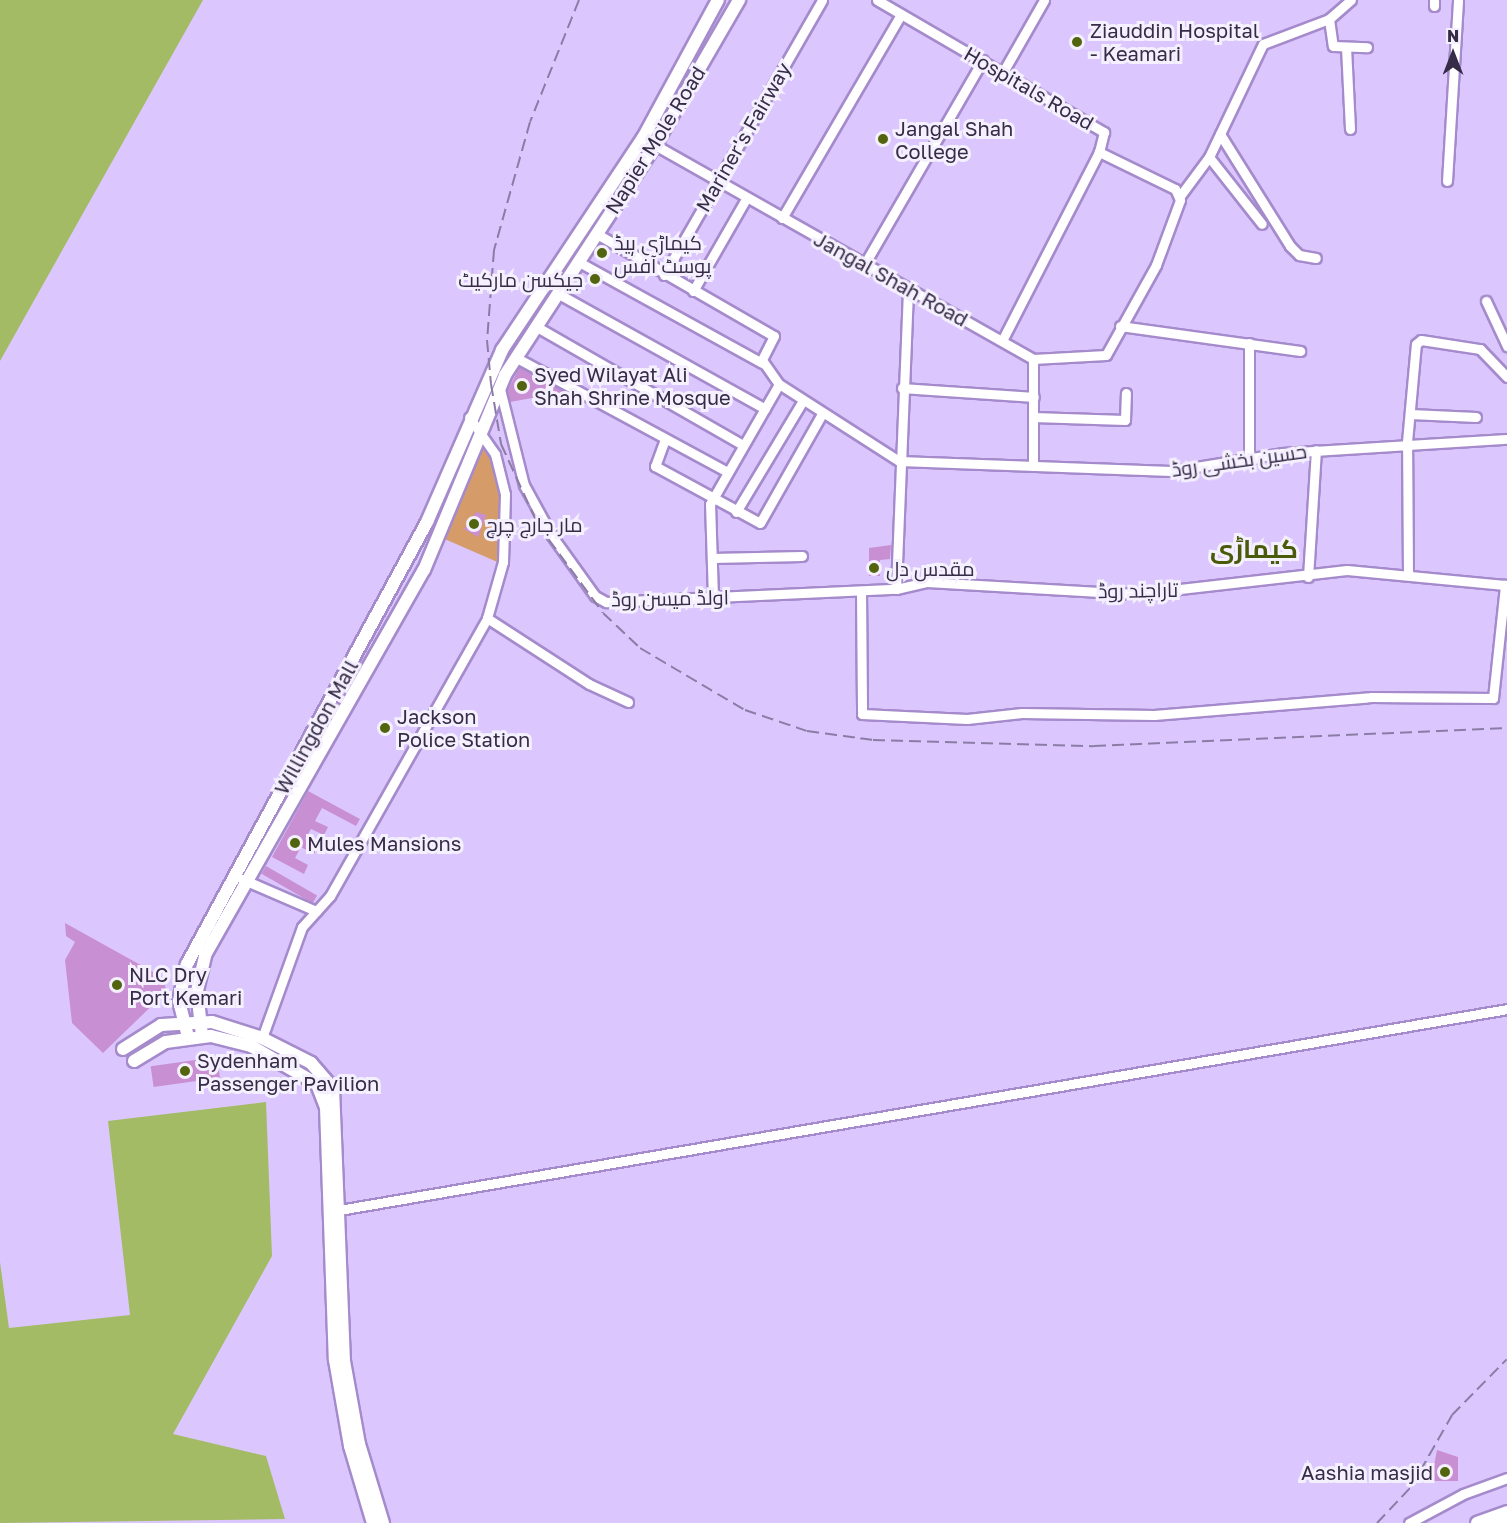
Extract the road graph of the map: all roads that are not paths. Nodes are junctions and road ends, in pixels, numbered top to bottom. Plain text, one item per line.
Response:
1 (718, 0) edge
2 (739, 0) edge
3 (822, 0) edge
4 (877, 0) edge
5 (1044, 0) edge
6 (1351, 0) edge
7 (1458, 0) edge
8 (902, 14) junction
9 (1329, 20) junction
10 (1346, 47) junction
11 (1367, 47) dead end
12 (983, 60) junction
13 (1004, 72) junction
14 (1350, 129) dead end
15 (1220, 134) junction
16 (655, 145) junction
17 (1099, 152) junction
18 (1209, 157) junction
19 (718, 180) junction
20 (1447, 181) dead end
21 (1180, 196) junction
22 (747, 197) junction
23 (782, 218) junction
24 (1262, 224) dead end
25 (597, 234) junction
26 (1317, 258) dead end
27 (579, 262) junction
28 (864, 265) junction
29 (664, 275) junction
30 (693, 291) junction
31 (908, 291) junction
32 (557, 293) junction
33 (1486, 301) dead end
34 (1120, 326) junction
35 (537, 327) junction
36 (1002, 341) junction
37 (1249, 343) junction
38 (1507, 346) edge
39 (1300, 351) dead end
40 (515, 357) junction
41 (1033, 359) junction
42 (495, 363) junction
43 (762, 363) junction
44 (1507, 377) edge
45 (778, 384) junction
46 (903, 388) junction
47 (500, 391) junction
48 (1126, 393) dead end
49 (1034, 397) junction
50 (802, 402) junction
51 (765, 409) junction
52 (822, 414) junction
53 (1410, 414) junction
54 (469, 417) junction
55 (1033, 417) junction
56 (1476, 417) dead end
57 (480, 432) junction
58 (665, 439) junction
59 (1507, 439) edge
60 (1407, 442) junction
61 (743, 446) junction
62 (1316, 450) junction
63 (1249, 457) junction
64 (899, 461) junction
65 (1033, 466) junction
66 (728, 472) junction
67 (711, 500) junction
68 (736, 512) junction
69 (802, 556) dead end
70 (711, 558) junction
71 (1408, 575) junction
72 (1308, 577) junction
73 (1506, 585) edge
74 (896, 589) junction
75 (861, 591) junction
76 (713, 598) junction
77 (487, 618) junction
78 (628, 702) dead end
79 (235, 875) junction
80 (249, 882) junction
81 (316, 911) junction
82 (1507, 1009) edge
83 (201, 1021) junction
84 (185, 1022) junction
85 (202, 1036) junction
86 (188, 1037) junction
87 (262, 1038) junction
88 (123, 1049) dead end
89 (134, 1061) dead end
90 (339, 1210) junction
91 (1507, 1478) edge
92 (1507, 1512) edge
93 (1507, 1521) edge
94 (373, 1523) edge
95 (383, 1523) edge
96 (1409, 1523) edge
97 (1477, 1523) edge
98 (1501, 1523) edge

1 - 42 main road, Napier Mole Road
2 - 16 main road, Napier Mole Road
3 - 19 street, Mariner's Fairway
4 - 8 street, Hospitals Road
5 - 13 street
6 - 9 street
7 - 20 street
8 - 12 street, Hospitals Road
8 - 23 street
9 - 10 street
9 - 15 street
10 - 11 street
10 - 14 street
12 - 13 street, Hospitals Road
12 - 28 street
13 - 17 street, Hospitals Road
15 - 18 street
15 - 26 street
16 - 19 street, Jangal Shah Road
16 - 25 main road, Napier Mole Road
17 - 21 street
17 - 36 street, Hospitals Road
18 - 21 street
18 - 24 street
19 - 22 street, Jangal Shah Road
19 - 29 street, Mariner's Fairway
21 - 34 street
22 - 23 street, Jangal Shah Road
22 - 30 street
23 - 28 street, Jangal Shah Road
25 - 27 main road, Napier Mole Road
25 - 29 street
27 - 32 main road, Napier Mole Road
27 - 43 street
28 - 31 street, Jangal Shah Road
29 - 30 street
30 - 43 street
31 - 36 street, Jangal Shah Road
31 - 46 street
32 - 35 main road, Napier Mole Road
32 - 51 street
33 - 38 street
34 - 37 street
34 - 41 street
35 - 40 main road, Napier Mole Road
35 - 61 street
36 - 41 street, Jangal Shah Road
37 - 39 street
37 - 63 street
40 - 47 main road, Napier Mole Road
40 - 58 street
41 - 49 street
42 - 47 street, اولڈ میسن روڈ
42 - 54 main road, Napier Mole Road
43 - 45 street
44 - 53 street
45 - 50 street
45 - 51 street
46 - 49 street
46 - 64 street
47 - 57 main road, Napier Mole Road
47 - 76 street, اولڈ میسن روڈ
48 - 55 street
49 - 55 street
50 - 52 street
50 - 68 street
51 - 61 street
52 - 64 street
52 - 68 street
53 - 56 street
53 - 60 street
54 - 57 street
54 - 79 main road, Willingdon Mall
55 - 65 street
57 - 77 street
57 - 80 main road, Willingdon Mall
58 - 66 street
58 - 67 street
59 - 60 street, حسین بخشی روڈ
60 - 62 street, حسین بخشی روڈ
60 - 71 street
61 - 66 street
62 - 63 street, حسین بخشی روڈ
62 - 72 street
63 - 65 street, حسین بخشی روڈ
64 - 65 street, حسین بخشی روڈ
64 - 74 street
66 - 67 street
67 - 68 street
67 - 70 street
69 - 70 street
70 - 76 street
71 - 72 street, تاراچند روڈ
71 - 73 street, تاراچند روڈ
72 - 74 street, تاراچند روڈ
73 - 75 street
74 - 75 street, اولڈ میسن روڈ
75 - 76 street, اولڈ میسن روڈ
77 - 78 street
77 - 81 street
79 - 80 street
79 - 84 main road, Willingdon Mall
80 - 81 street
80 - 83 main road, Willingdon Mall
81 - 87 street
82 - 90 street
83 - 84 main road
83 - 85 main road, Willingdon Mall
83 - 87 main road
84 - 86 main road, Willingdon Mall
84 - 88 main road
85 - 86 main road
85 - 94 main road
86 - 89 main road
87 - 90 main road
90 - 95 main road
91 - 96 street
92 - 97 main road
93 - 98 main road

